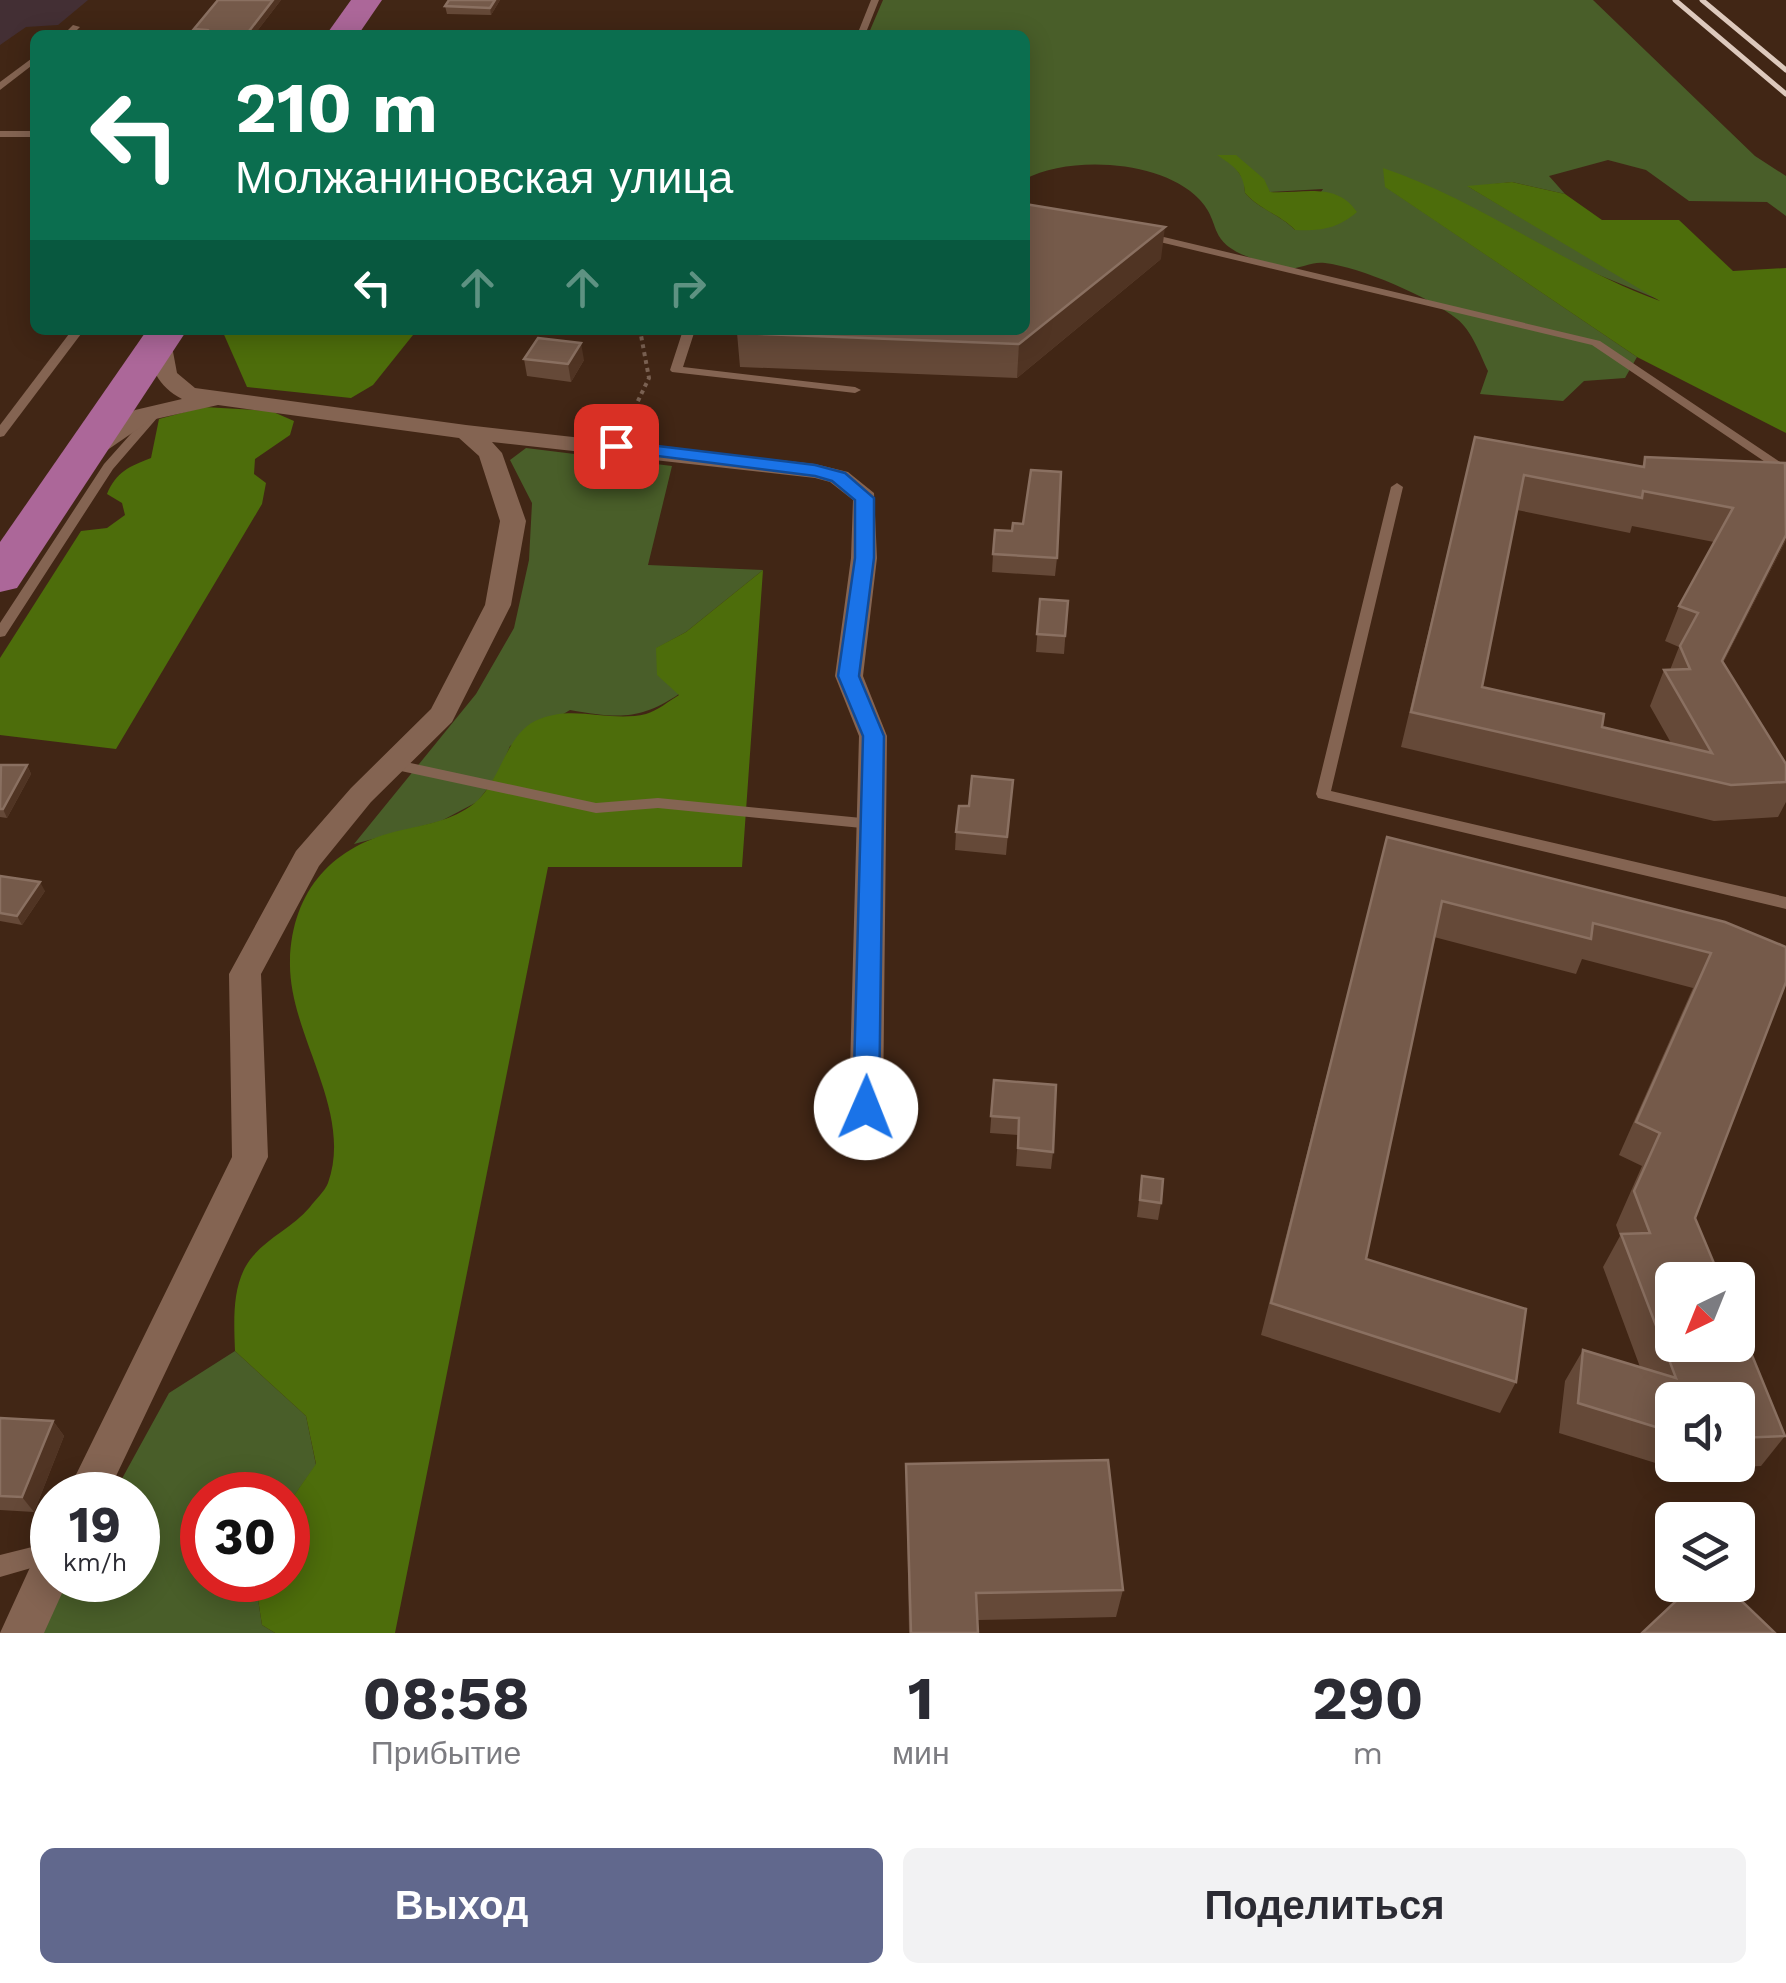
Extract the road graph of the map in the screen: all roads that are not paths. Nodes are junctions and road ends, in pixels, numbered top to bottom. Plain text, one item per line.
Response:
1 (367, 0) edge
2 (392, 0) edge
3 (874, 0) edge
4 (76, 28) dead end
5 (73, 30) edge
6 (346, 30) edge
7 (371, 30) edge
8 (863, 30) edge
9 (30, 64) edge
10 (0, 86) edge
11 (0, 134) edge
12 (30, 134) edge
13 (1133, 232) edge
14 (74, 335) edge
15 (141, 335) edge
16 (141, 335) edge
17 (144, 335) edge
18 (687, 335) edge
19 (855, 390) dead end
20 (218, 399) junction
21 (158, 410) junction
22 (466, 432) junction
23 (0, 433) edge
24 (76, 464) junction
25 (1786, 472) edge
26 (1397, 488) dead end
27 (0, 518) edge
28 (0, 578) edge
29 (0, 634) edge
30 (392, 764) junction
31 (872, 824) junction
32 (1786, 903) edge
33 (866, 1108) dead end
34 (97, 1472) edge
35 (30, 1558) edge
36 (0, 1566) edge
37 (36, 1602) edge
38 (22, 1633) edge

1 - 6 highway
2 - 7 highway
3 - 8 lane
4 - 5 lane
9 - 10 lane
11 - 12 lane
13 - 25 lane
14 - 23 lane
15 - 24 highway
16 - 27 highway
17 - 20 street
18 - 19 lane
20 - 21 street
20 - 22 street
21 - 24 street
21 - 29 lane
22 - 30 street
22 - 31 street
24 - 28 highway
26 - 32 lane
30 - 31 lane
30 - 34 street
31 - 33 street
35 - 36 lane
37 - 38 street

